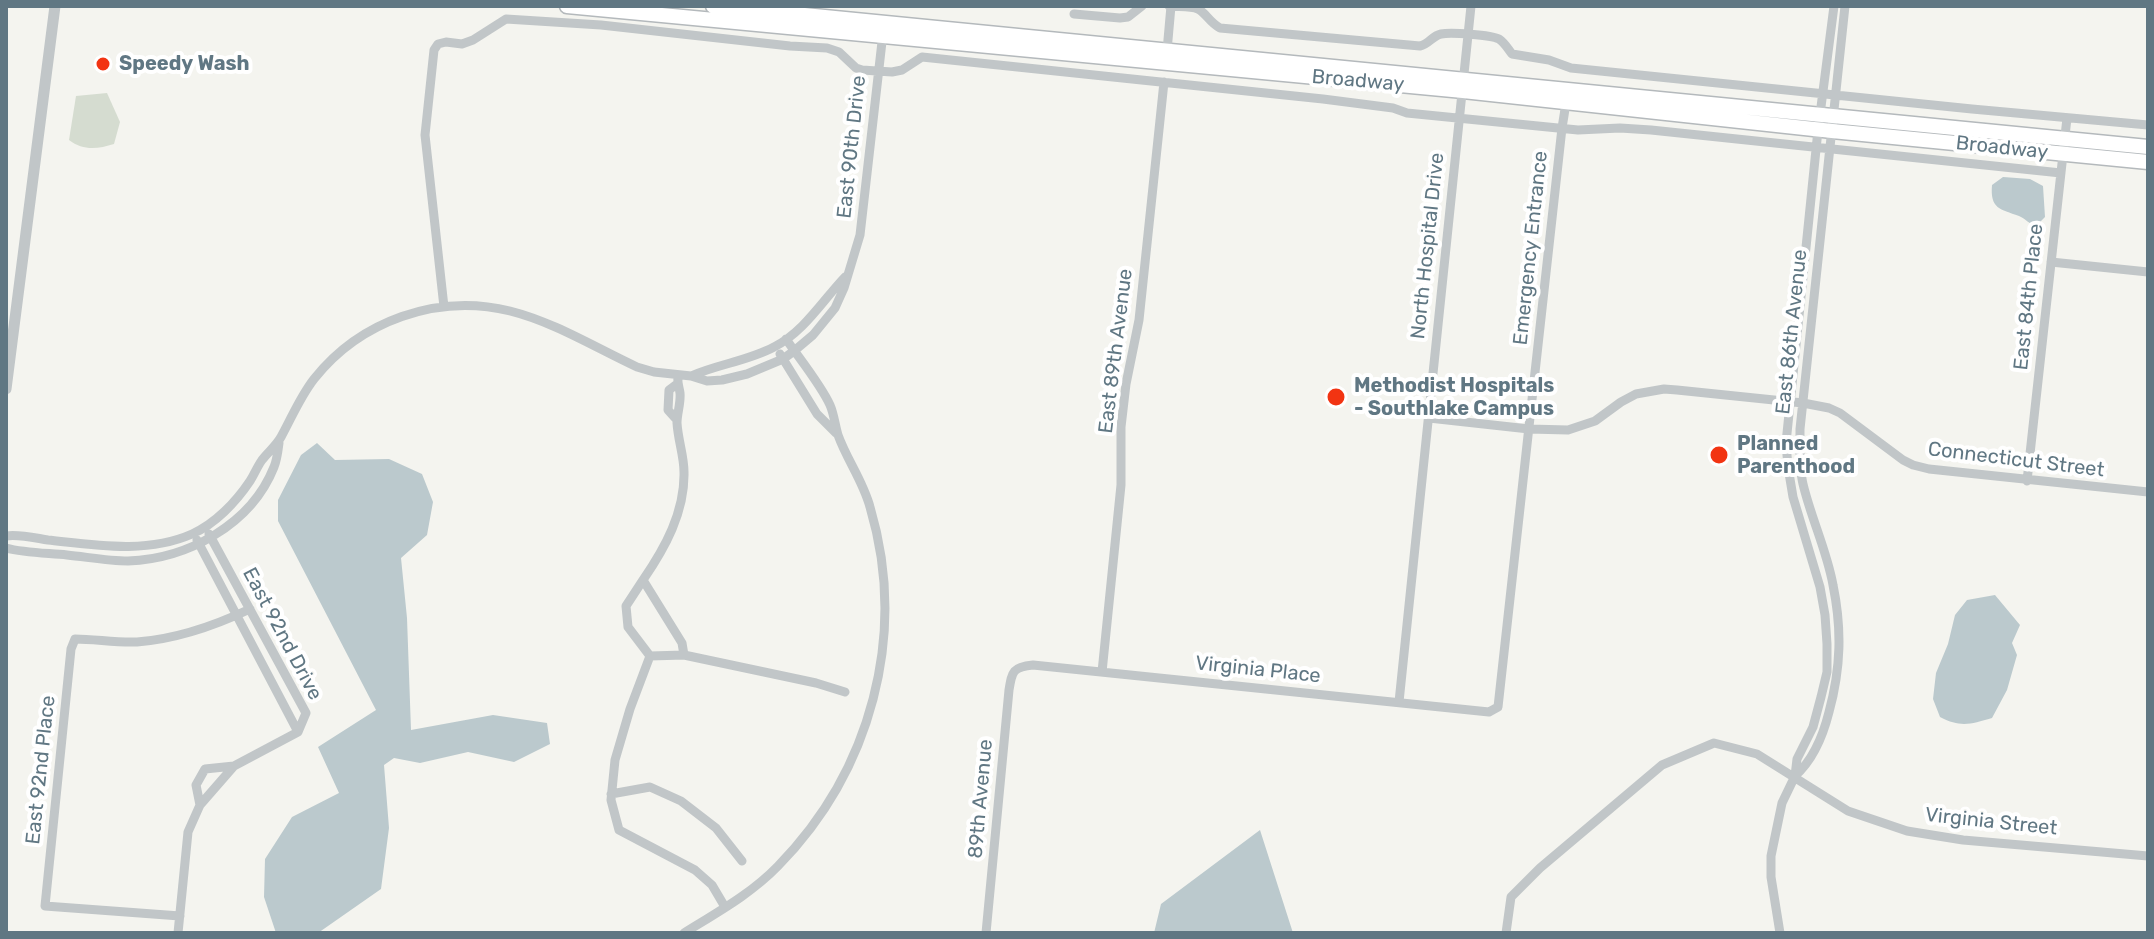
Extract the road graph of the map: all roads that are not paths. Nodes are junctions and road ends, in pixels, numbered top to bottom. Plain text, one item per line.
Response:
1 (55, 6) edge
2 (567, 6) edge
3 (713, 6) edge
4 (1142, 6) edge
5 (1170, 6) edge
6 (1471, 6) edge
7 (1834, 6) edge
8 (1845, 6) edge
9 (1074, 14) dead end
10 (883, 29) junction
11 (1468, 35) junction
12 (1167, 51) junction
13 (878, 71) junction
14 (1164, 82) junction
15 (1463, 86) junction
16 (1588, 92) junction
17 (1823, 93) junction
18 (1836, 95) junction
19 (1566, 103) junction
20 (1459, 118) junction
21 (2067, 118) junction
22 (1826, 123) junction
23 (2148, 125) edge
24 (1562, 128) junction
25 (2064, 146) junction
26 (1816, 147) junction
27 (2148, 147) edge
28 (1830, 148) junction
29 (2148, 162) edge
30 (2061, 173) junction
31 (2051, 262) junction
32 (2148, 272) edge
33 (848, 274) junction
34 (444, 307) junction
35 (786, 339) junction
36 (776, 347) junction
37 (794, 351) junction
38 (783, 359) junction
39 (691, 376) junction
40 (678, 380) junction
41 (6, 389) edge
42 (1789, 402) junction
43 (1803, 403) junction
44 (1429, 418) junction
45 (1529, 429) junction
46 (838, 436) junction
47 (279, 440) junction
48 (2027, 481) junction
49 (2148, 492) edge
50 (205, 526) junction
51 (193, 534) junction
52 (6, 536) edge
53 (210, 537) junction
54 (199, 544) junction
55 (6, 548) edge
56 (643, 580) junction
57 (250, 609) junction
58 (237, 615) junction
59 (684, 655) junction
60 (650, 656) junction
61 (1015, 670) joint
62 (1102, 672) junction
63 (845, 692) dead end
64 (1399, 702) junction
65 (1498, 707) joint
66 (298, 732) junction
67 (234, 766) junction
68 (1795, 776) junction
69 (611, 794) junction
70 (200, 805) junction
71 (2148, 856) edge
72 (742, 861) dead end
73 (725, 907) junction
74 (180, 916) junction
75 (178, 933) edge
76 (684, 933) edge
77 (986, 933) edge
78 (1506, 933) edge
79 (1780, 933) edge

1 - 41 street
2 - 10 main road, Broadway
3 - 10 main road, Broadway
4 - 9 street
5 - 11 street
5 - 12 street
6 - 11 street, North Hospital Drive
7 - 17 street
8 - 18 street
10 - 12 main road, Broadway
10 - 13 street, East 90th Drive
10 - 15 main road, Broadway
11 - 15 street, North Hospital Drive
11 - 17 street
12 - 15 main road, Broadway
13 - 14 street
13 - 33 street, East 90th Drive
13 - 34 street
14 - 20 street
14 - 62 street, East 89th Avenue
15 - 16 main road, Broadway
15 - 19 main road, Broadway
15 - 20 street, North Hospital Drive
16 - 19 street
16 - 22 main road, Broadway
17 - 18 street
17 - 22 street
18 - 21 street
18 - 22 street
19 - 22 main road, Broadway
19 - 24 street, Emergency Entrance
20 - 24 street
20 - 44 street, North Hospital Drive
21 - 23 street
21 - 25 street, East 84th Place
22 - 25 main road, Broadway
22 - 26 street, East 86th Avenue
22 - 28 street, East 86th Avenue
24 - 26 street
24 - 45 street, Emergency Entrance
25 - 27 main road, Broadway
25 - 29 main road, Broadway
25 - 30 street, East 84th Place
26 - 28 street
26 - 42 street, East 86th Avenue
28 - 30 street
28 - 43 street, East 86th Avenue
30 - 31 street, East 84th Place
31 - 32 street
31 - 48 street, East 84th Place
33 - 35 street, East 90th Drive
33 - 37 street, East 90th Drive
34 - 40 street, East 90th Drive
34 - 47 street, East 90th Drive
35 - 36 street, East 90th Drive
35 - 37 street
36 - 38 street
36 - 39 street, East 90th Drive
37 - 38 street, East 90th Drive
37 - 46 street
38 - 39 street, East 90th Drive
38 - 46 street
39 - 40 street, East 90th Drive
40 - 56 street
42 - 43 street, Connecticut Street
42 - 45 street, Connecticut Street
42 - 68 street, East 86th Avenue
43 - 48 street, Connecticut Street
43 - 68 street, East 86th Avenue
44 - 45 street, Connecticut Street
44 - 64 street, North Hospital Drive
45 - 65 street, Emergency Entrance
46 - 73 street
47 - 50 street
47 - 53 street
48 - 49 street, Connecticut Street
50 - 51 street
50 - 53 street, East 92nd Drive
51 - 52 street
51 - 54 street, East 92nd Drive
53 - 54 street
53 - 57 street, East 92nd Drive
54 - 55 street
54 - 58 street, East 92nd Drive
56 - 59 street
56 - 60 street
57 - 58 street
57 - 66 street, East 92nd Drive
58 - 66 street, East 92nd Drive
58 - 74 street, East 92nd Place
59 - 60 street
59 - 63 street
60 - 69 street
61 - 62 street, Virginia Place
61 - 77 street, 89th Avenue
62 - 64 street, Virginia Place
64 - 65 street, Virginia Place
66 - 67 street
67 - 70 street
67 - 70 street
68 - 71 street, Virginia Street
68 - 78 street, Virginia Street
68 - 79 street, East 86th Avenue
69 - 72 street
69 - 73 street
70 - 74 street
73 - 76 street
74 - 75 street

